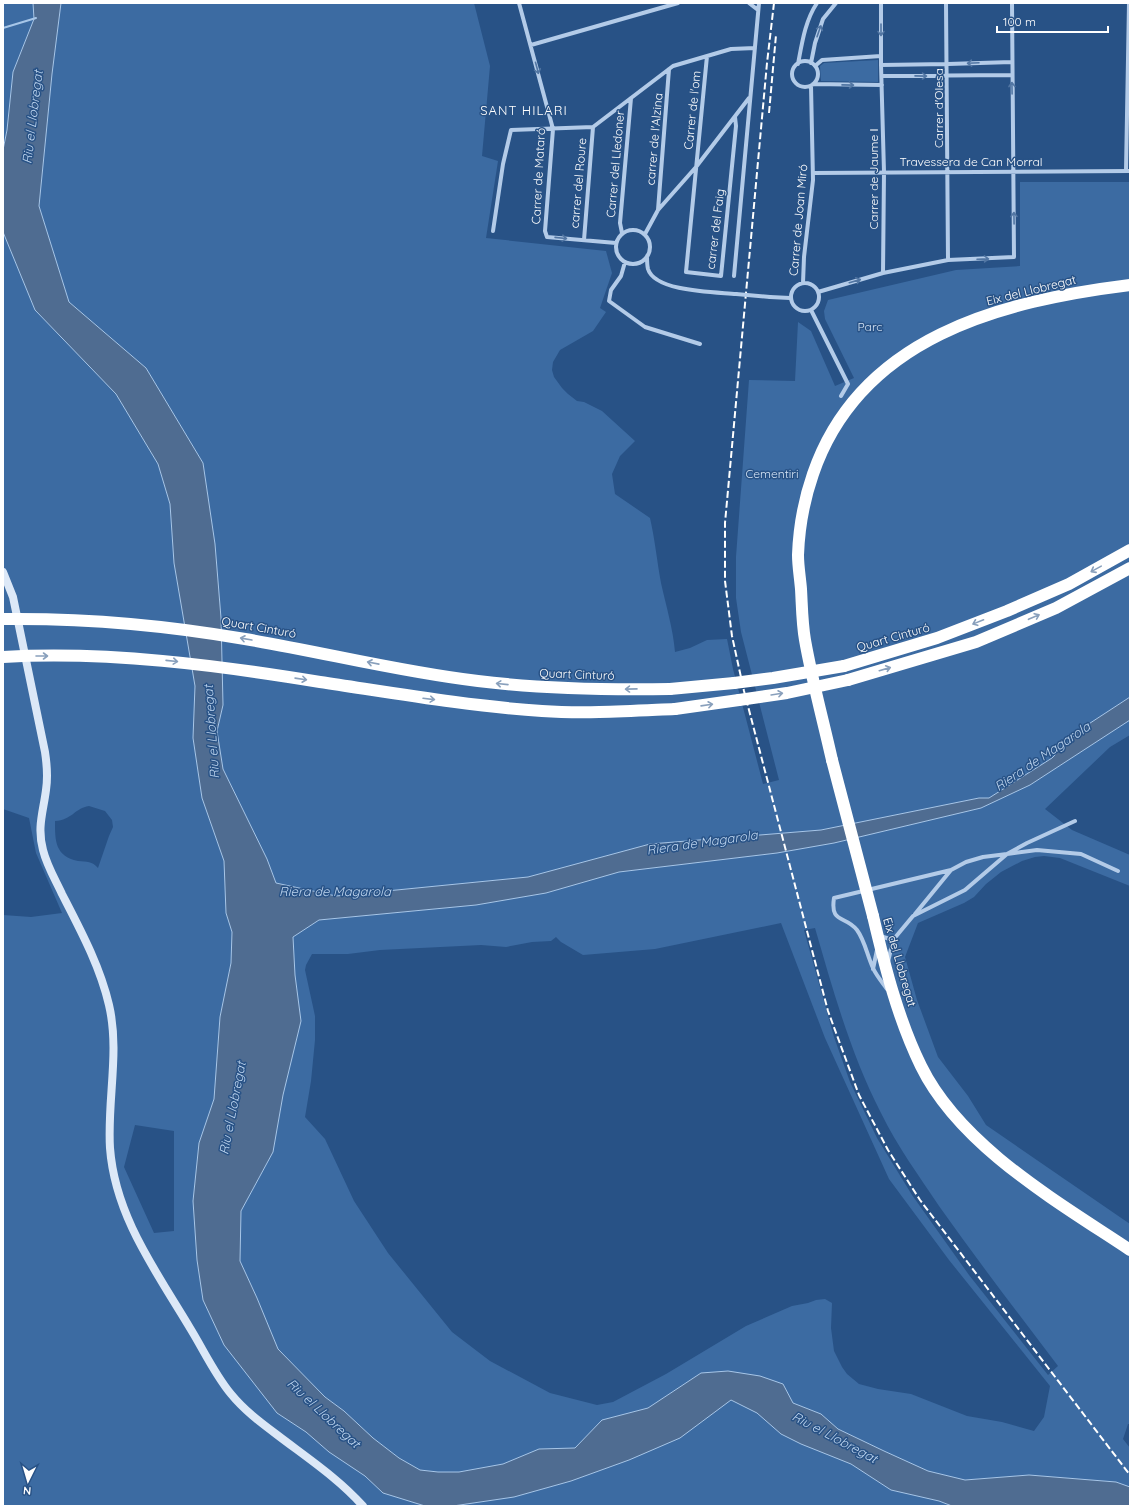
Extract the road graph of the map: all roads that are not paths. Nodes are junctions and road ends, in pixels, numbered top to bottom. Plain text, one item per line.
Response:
1 (519, 3) edge
2 (678, 3) edge
3 (749, 3) edge
4 (759, 3) edge
5 (817, 3) edge
6 (836, 3) edge
7 (881, 3) edge
8 (946, 3) edge
9 (1012, 3) edge
10 (1129, 3) edge
11 (758, 10) junction
12 (1129, 37) edge
13 (530, 45) junction
14 (755, 48) junction
15 (707, 56) junction
16 (881, 56) junction
17 (1012, 62) junction
18 (811, 63) junction
19 (798, 64) junction
20 (948, 64) junction
21 (881, 65) junction
22 (815, 66) junction
23 (670, 69) junction
24 (1012, 75) junction
25 (882, 76) junction
26 (946, 76) junction
27 (812, 85) junction
28 (882, 85) junction
29 (631, 98) junction
30 (749, 98) junction
31 (735, 117) junction
32 (593, 127) junction
33 (553, 129) junction
34 (696, 167) junction
35 (948, 171) junction
36 (1013, 171) junction
37 (1128, 171) edge
38 (884, 172) junction
39 (813, 173) junction
40 (658, 210) junction
41 (493, 231) dead end
42 (622, 233) junction
43 (645, 234) junction
44 (584, 240) junction
45 (616, 244) junction
46 (647, 256) junction
47 (948, 260) junction
48 (625, 262) junction
49 (883, 273) junction
50 (734, 276) dead end
51 (803, 283) junction
52 (1130, 285) edge
53 (818, 292) junction
54 (1130, 292) edge
55 (790, 298) junction
56 (811, 310) junction
57 (700, 344) dead end
58 (841, 396) dead end
59 (1130, 550) edge
60 (1130, 568) edge
61 (3, 572) edge
62 (5, 580) edge
63 (800, 588) junction
64 (3, 619) edge
65 (3, 657) edge
66 (1075, 821) dead end
67 (1007, 854) junction
68 (951, 870) junction
69 (1118, 871) dead end
70 (913, 916) junction
71 (878, 938) junction
72 (893, 940) junction
73 (873, 969) junction
74 (887, 970) junction
75 (896, 1003) junction
76 (1130, 1250) edge
77 (363, 1506) edge

1 - 13 street, Carrer de Mataró
2 - 13 street
3 - 11 street
4 - 11 street
5 - 19 street
18 -> 6 street
7 -> 16 street
8 - 20 street, Carrer d'Olesa
9 - 17 street
10 - 12 street
11 - 14 street
12 - 37 street
13 -> 33 street, Carrer de Mataró
14 - 15 street
14 - 30 street
15 - 23 street
15 - 34 street, Carrer de l'om
16 - 21 street, Carrer de Jaume I
16 - 22 street
17 -> 20 street
17 - 24 street
18 - 19 street
18 - 22 street
19 - 27 street
20 - 21 street
20 - 26 street, Carrer d'Olesa
21 - 25 street, Carrer de Jaume I
22 - 27 street
23 - 29 street
23 - 40 street, carrer de l'Alzina
24 - 26 street
36 -> 24 street
25 -> 26 street
25 - 28 street, Carrer de Jaume I
26 - 35 street, Carrer d'Olesa
27 -> 28 street
27 - 39 street, Carrer de Joan Miró
28 - 38 street, Carrer de Jaume I
29 - 32 street
29 - 42 street, Carrer del Lledoner
30 - 31 street
30 - 50 street
31 - 34 street
31 - 34 street, carrer del Faig
32 - 33 street
32 - 44 street, carrer del Roure
33 - 41 street
33 -> 44 street, Carrer de Mataró
34 - 40 street
35 - 36 street, Travessera de Can Morral
35 - 38 street, Travessera de Can Morral
35 - 47 street, Carrer d'Olesa
36 - 37 street, Travessera de Can Morral
47 -> 36 street
38 - 39 street, Travessera de Can Morral
38 - 49 street, Carrer de Jaume I
39 - 51 street, Carrer de Joan Miró
40 - 43 street
42 - 43 street
42 - 45 street
43 - 46 street
44 - 45 street, Carrer de Mataró
45 - 48 street
46 - 48 street
46 - 55 street, bridge
47 - 49 street
48 - 57 street
53 -> 49 street
51 - 53 street
51 - 55 street
52 - 63 highway, Eix del Llobregat
53 - 56 street
54 - 63 highway, Eix del Llobregat
55 - 56 street
56 - 58 street
59 -> 64 highway, Quart Cinturó, bridge
65 -> 60 highway, bridge
61 - 62 street
62 - 77 street
63 - 71 highway, Eix del Llobregat, bridge
66 - 67 street
67 - 68 street
67 - 69 street
67 - 70 street
68 - 70 street
68 - 73 street
70 - 72 street
71 - 72 street
71 - 73 street
71 - 74 highway, Eix del Llobregat
72 - 74 street
73 - 75 street
74 - 75 highway, Eix del Llobregat
75 - 76 highway, Eix del Llobregat

